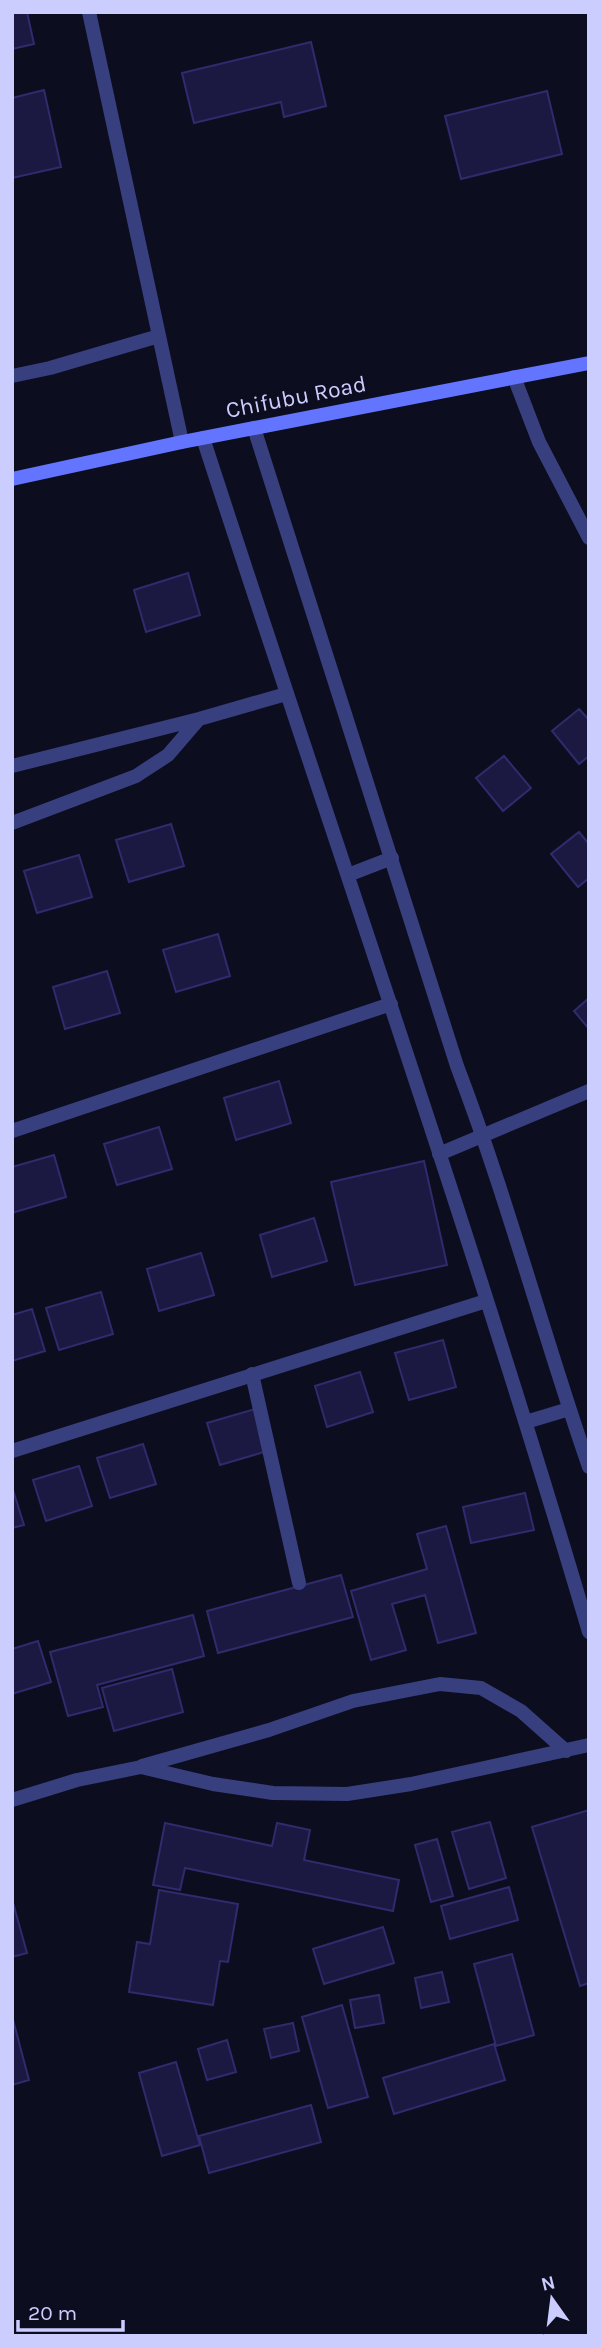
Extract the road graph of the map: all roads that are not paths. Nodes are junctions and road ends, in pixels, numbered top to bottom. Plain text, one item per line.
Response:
1 (89, 12) edge
2 (159, 336) junction
3 (589, 363) edge
4 (12, 376) edge
5 (514, 377) junction
6 (254, 428) junction
7 (203, 438) junction
8 (182, 442) junction
9 (12, 479) edge
10 (589, 538) edge
11 (286, 694) junction
12 (199, 719) junction
13 (12, 766) edge
14 (12, 823) edge
15 (392, 859) junction
16 (348, 875) junction
17 (391, 1004) junction
18 (589, 1091) edge
19 (12, 1131) edge
20 (484, 1135) junction
21 (439, 1154) junction
22 (486, 1301) junction
23 (252, 1374) junction
24 (569, 1409) junction
25 (526, 1422) junction
26 (12, 1451) edge
27 (589, 1467) edge
28 (299, 1583) dead end
29 (589, 1632) edge
30 (589, 1745) edge
31 (566, 1751) junction
32 (141, 1767) junction
33 (12, 1800) edge

1 - 2 street
2 - 4 street
2 - 8 street
3 - 5 main road, Chifubu Road
5 - 6 main road, Chifubu Road
5 - 10 street
6 - 7 main road, Chifubu Road
6 - 15 street
7 - 8 main road, Chifubu Road
7 - 11 street
8 - 9 main road, Chifubu Road
11 - 12 street
11 - 16 street
12 - 13 street
12 - 14 street
15 - 16 street
15 - 20 street
16 - 17 street
17 - 19 street
17 - 21 street
18 - 20 street
20 - 21 street
20 - 24 street
21 - 22 street
22 - 23 street
22 - 25 street
23 - 26 street
23 - 28 street
24 - 25 street
24 - 27 street
25 - 29 street
30 - 31 street
31 - 32 street
31 - 32 street
32 - 33 street

